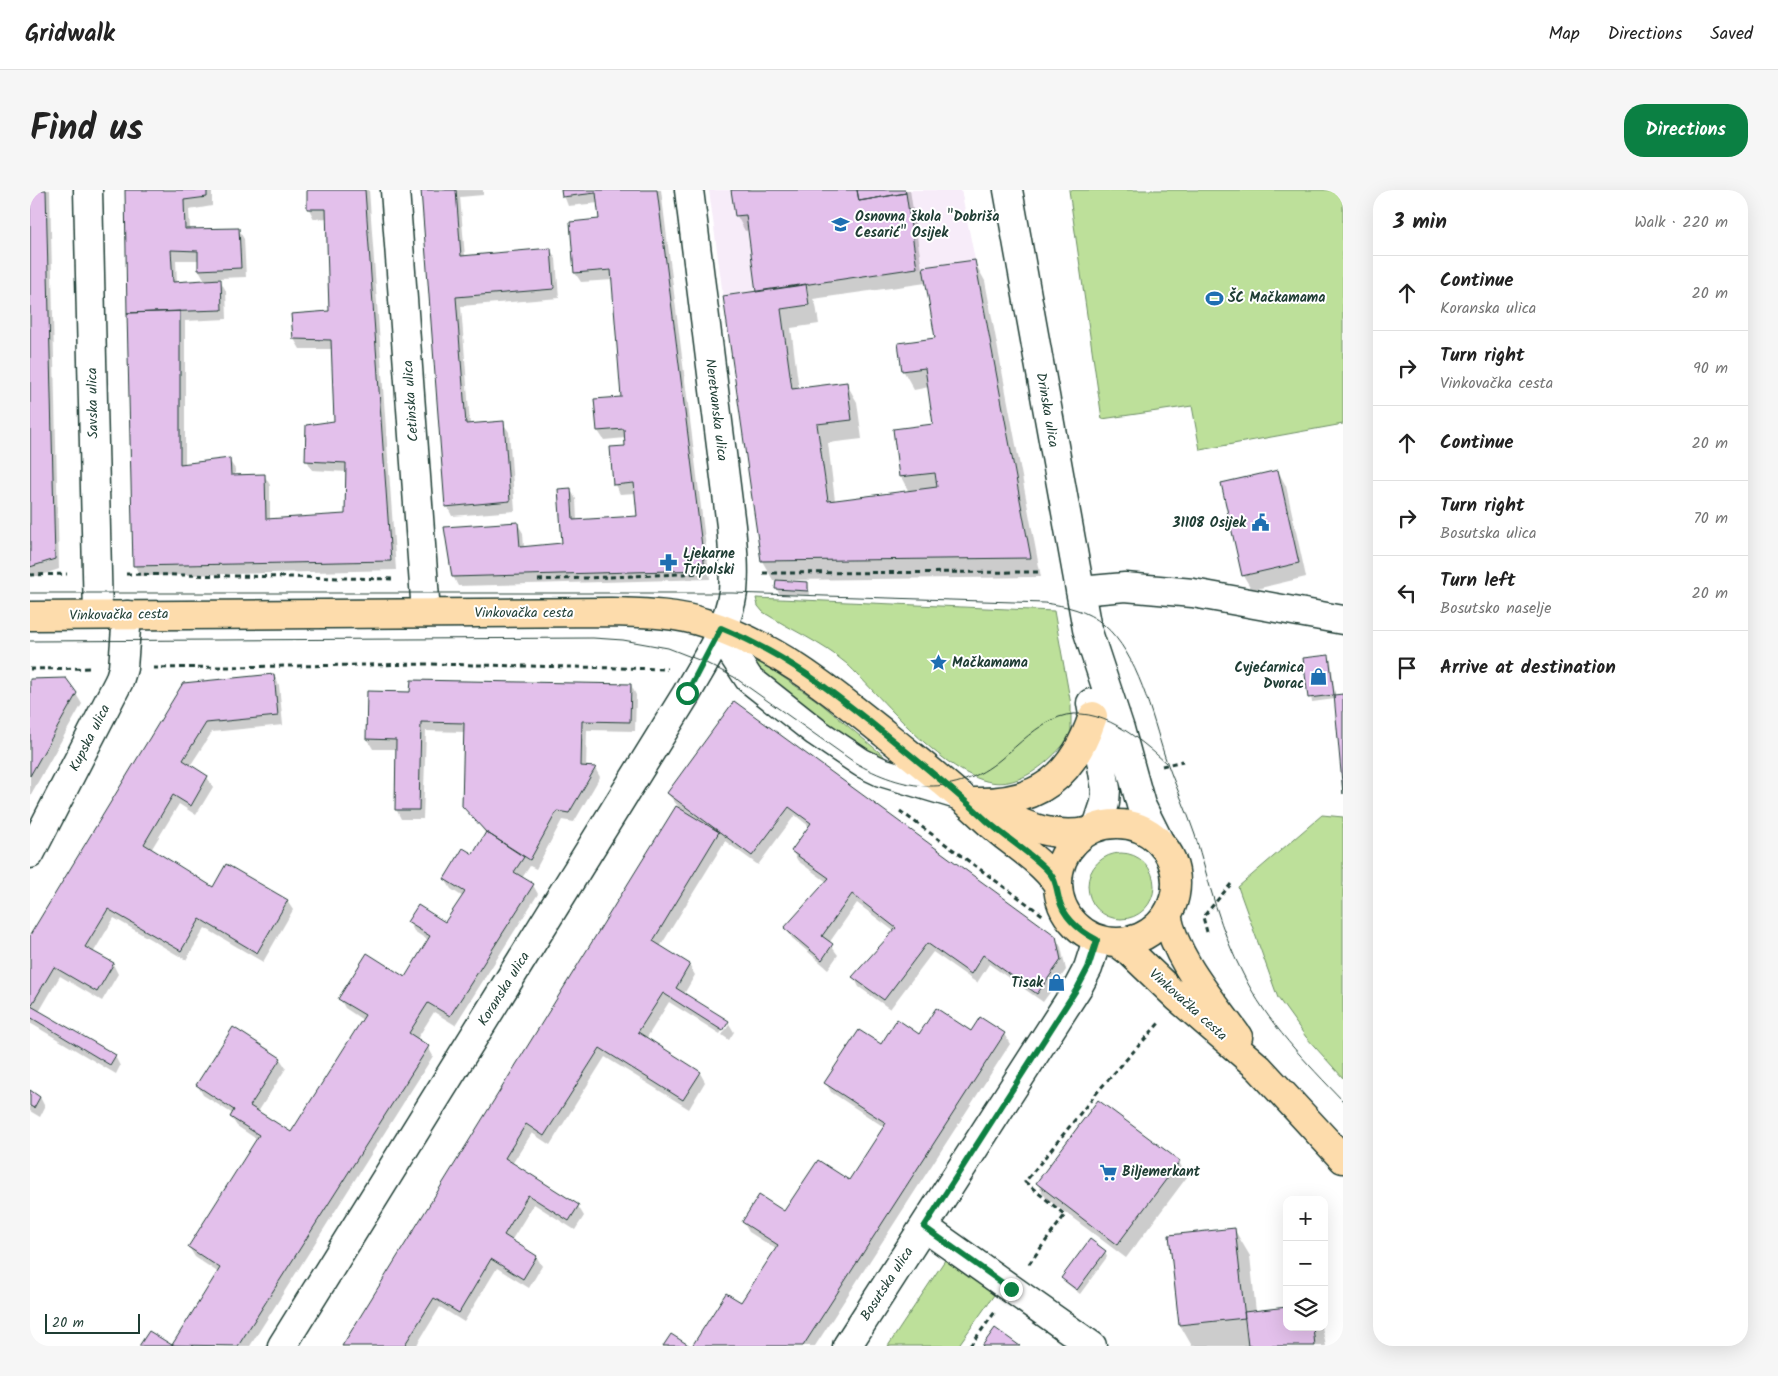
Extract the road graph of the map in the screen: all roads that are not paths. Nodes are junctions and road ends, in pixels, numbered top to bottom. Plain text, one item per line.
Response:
1 (88, 190) edge
2 (395, 190) edge
3 (689, 190) edge
4 (1008, 190) edge
5 (1080, 591) junction
6 (426, 613) junction
7 (98, 615) junction
8 (127, 615) junction
9 (30, 616) edge
10 (1343, 620) edge
11 (721, 628) junction
12 (1087, 629) junction
13 (1094, 716) junction
14 (968, 799) junction
15 (1092, 829) junction
16 (1159, 841) junction
17 (30, 854) edge
18 (1057, 883) junction
19 (1167, 915) junction
20 (1107, 942) junction
21 (1258, 1068) junction
22 (1343, 1160) edge
23 (924, 1227) junction
24 (282, 1346) edge
25 (847, 1346) edge
26 (1092, 1346) edge

1 - 7 street, Savska ulica
2 - 6 street, Cetinska ulica
3 - 11 street, Neretvanska ulica
4 - 5 street, Drinska ulica
5 - 10 street
5 - 12 street, Drinska ulica
6 - 8 main road, Vinkovačka cesta
6 - 11 main road, Vinkovačka cesta
7 - 8 main road, Vinkovačka cesta
7 - 9 main road, Vinkovačka cesta
8 - 17 street, Kupska ulica
11 - 14 main road, Vinkovačka cesta
11 - 14 street
11 - 24 street, Koranska ulica
12 - 13 street, Drinska ulica
12 - 16 street, Drinska ulica
13 - 14 main road
13 - 15 street, Drinska ulica
14 - 15 main road, Vinkovačka cesta
14 - 18 main road, Vinkovačka cesta
15 - 16 main road
15 - 18 main road
16 - 19 main road
18 - 20 main road
19 - 20 main road
19 - 21 main road, Vinkovačka cesta
20 - 21 main road, Vinkovačka cesta
20 - 23 street, Bosutska ulica
21 - 22 main road, Vinkovačka cesta
23 - 25 street, Bosutska ulica
23 - 26 street

